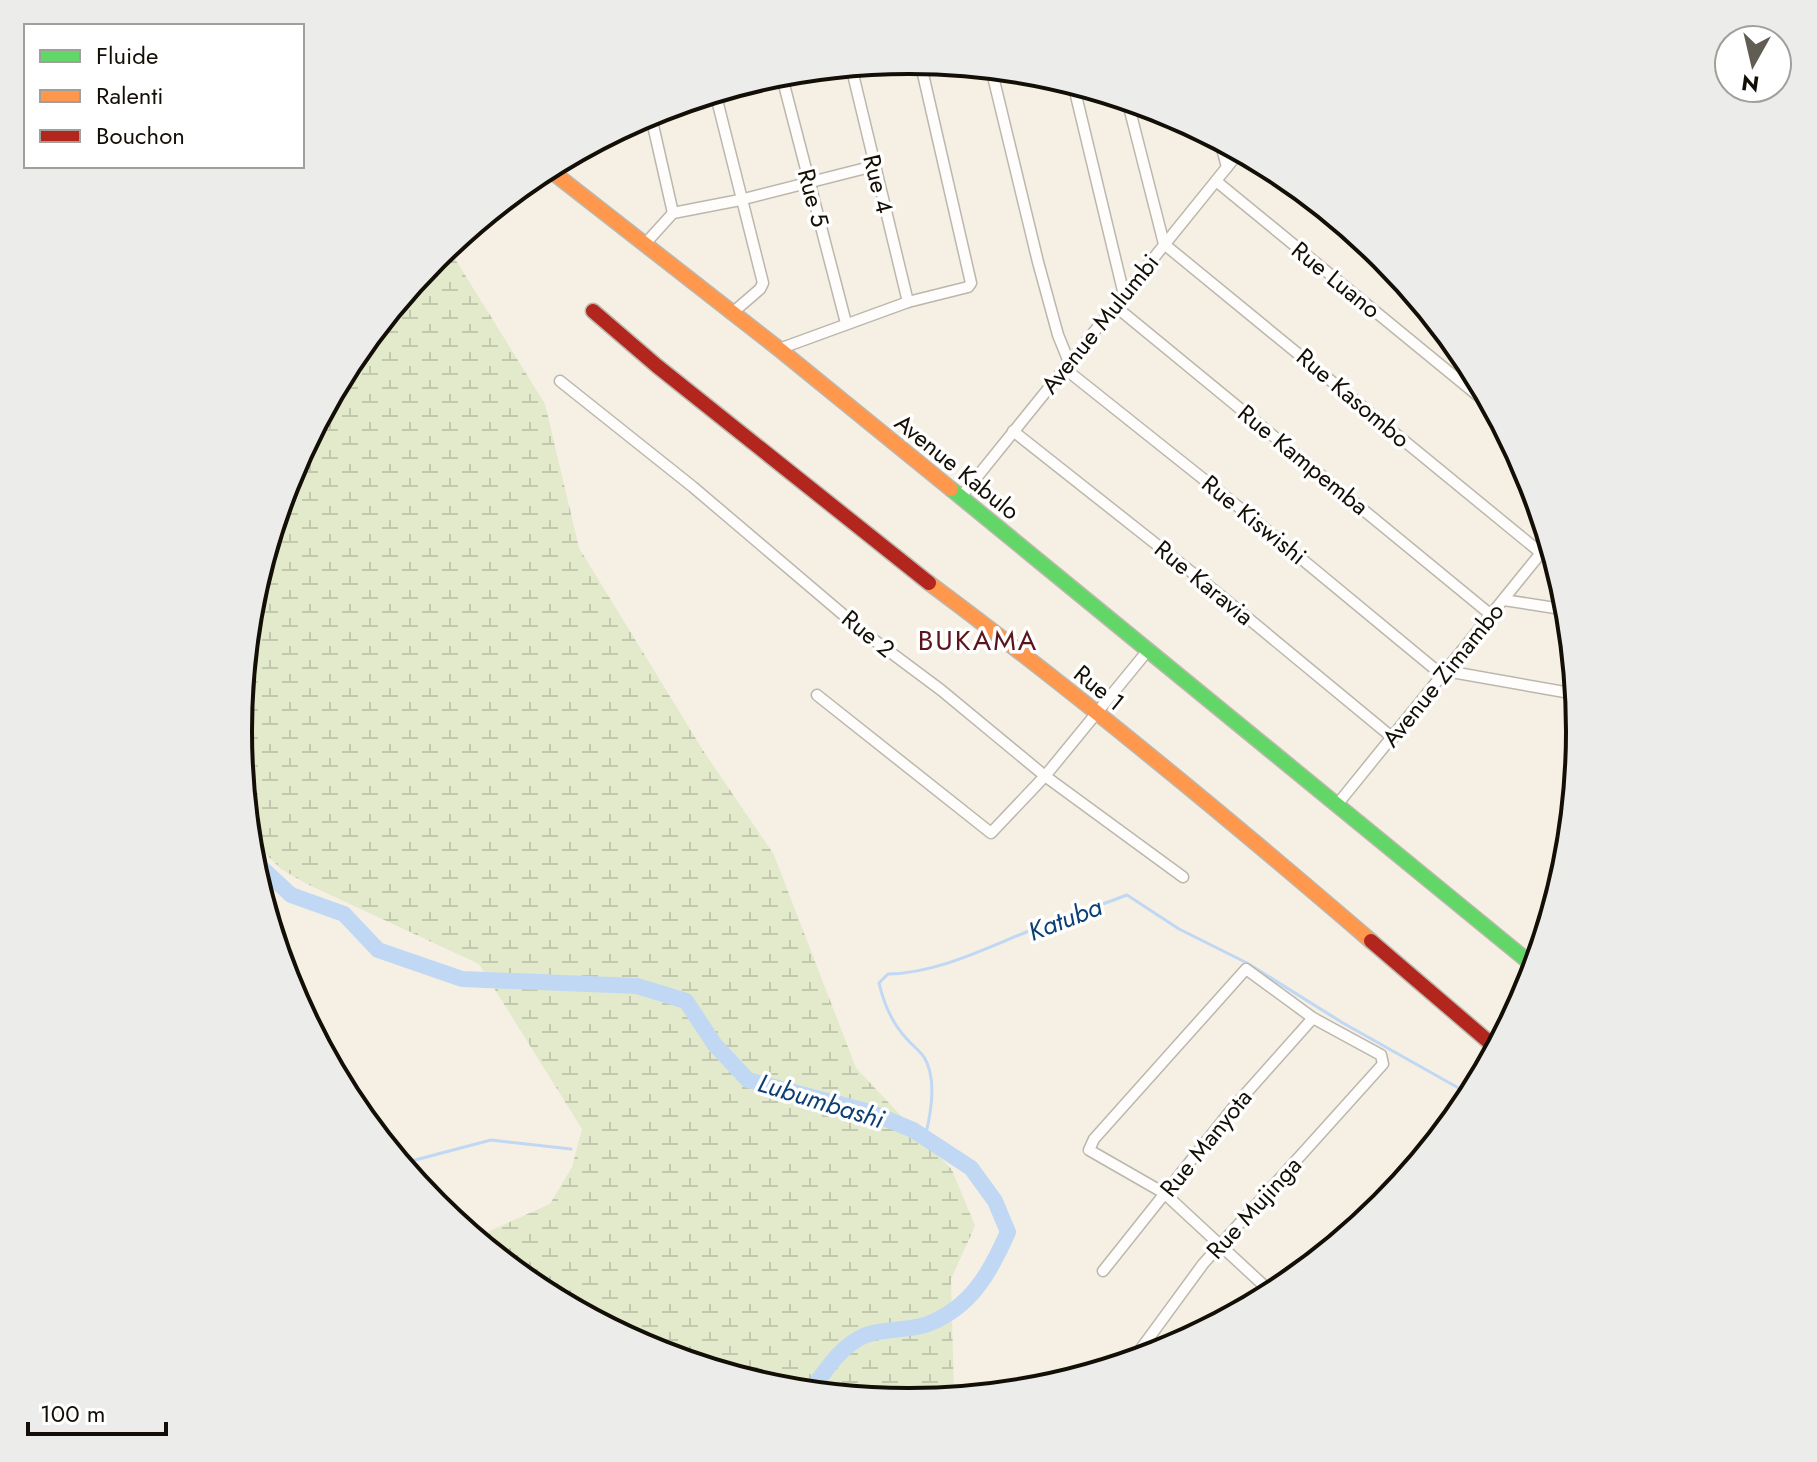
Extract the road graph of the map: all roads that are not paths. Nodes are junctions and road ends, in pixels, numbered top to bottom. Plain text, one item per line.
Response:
1 (923, 74) edge
2 (853, 76) edge
3 (994, 80) edge
4 (784, 86) edge
5 (1076, 95) edge
6 (717, 103) edge
7 (1131, 113) edge
8 (653, 126) edge
9 (1224, 155) edge
10 (1233, 160) edge
11 (874, 166) junction
12 (1227, 167) junction
13 (557, 176) edge
14 (1216, 181) junction
15 (809, 182) junction
16 (740, 200) junction
17 (673, 213) junction
18 (1164, 244) junction
19 (644, 245) junction
20 (1124, 295) junction
21 (908, 302) junction
22 (1115, 306) junction
23 (593, 311) dead end
24 (731, 314) junction
25 (846, 323) junction
26 (779, 349) junction
27 (1067, 365) junction
28 (560, 381) dead end
29 (1468, 387) edge
30 (1013, 431) junction
31 (960, 498) junction
32 (1541, 553) joint
33 (1504, 600) junction
34 (1554, 608) edge
35 (1490, 614) junction
36 (1149, 649) junction
37 (1444, 673) junction
38 (1564, 692) edge
39 (817, 695) dead end
40 (1095, 714) junction
41 (1393, 738) junction
42 (1045, 776) junction
43 (1336, 806) junction
44 (1183, 877) dead end
45 (1524, 958) edge
46 (1313, 1018) junction
47 (1488, 1041) edge
48 (1164, 1193) junction
49 (1221, 1245) junction
50 (1103, 1271) dead end
51 (1263, 1284) edge
52 (1144, 1344) edge

1 - 21 street
2 - 11 street, Rue 4
3 - 27 street
4 - 15 street, Rue 5
5 - 20 street
6 - 16 street
7 - 18 street
8 - 17 street
9 - 12 street
10 - 12 street, Avenue Mulumbi
11 - 15 street
11 - 21 street, Rue 4
12 - 14 street, Avenue Mulumbi
13 - 19 street, Avenue Kabulo
14 - 18 street, Avenue Mulumbi
14 - 29 street, Rue Luano
15 - 16 street
15 - 25 street, Rue 5
16 - 17 street
16 - 24 street
17 - 19 street
18 - 20 street, Avenue Mulumbi
18 - 32 street, Rue Kasombo
19 - 24 street, Avenue Kabulo
20 - 22 street, Avenue Mulumbi
21 - 25 street
22 - 27 street, Avenue Mulumbi
22 - 35 street, Rue Kampemba
23 - 40 street, Rue 1
24 - 26 street, Avenue Kabulo
25 - 26 street
26 - 31 street, Avenue Kabulo
27 - 30 street, Avenue Mulumbi
27 - 37 street, Rue Kiswishi
28 - 42 street, Rue 2
30 - 31 street, Avenue Mulumbi
30 - 41 street, Rue Karavia
31 - 36 street, Avenue Kabulo
32 - 33 street, Avenue Zimambo
33 - 34 street
33 - 35 street, Avenue Zimambo
35 - 37 street, Avenue Zimambo
36 - 40 street
36 - 43 street, Avenue Kabulo
37 - 38 street
37 - 41 street, Avenue Zimambo
39 - 42 street
40 - 42 street
40 - 47 street, Rue 1
41 - 43 street, Avenue Zimambo
42 - 44 street, Rue 2
43 - 45 street, Avenue Kabulo
46 - 48 street, Rue Manyota
46 - 48 street
46 - 49 street, Rue Mujinga
48 - 49 street
48 - 50 street, Rue Manyota
49 - 51 street
49 - 52 street, Rue Mujinga

